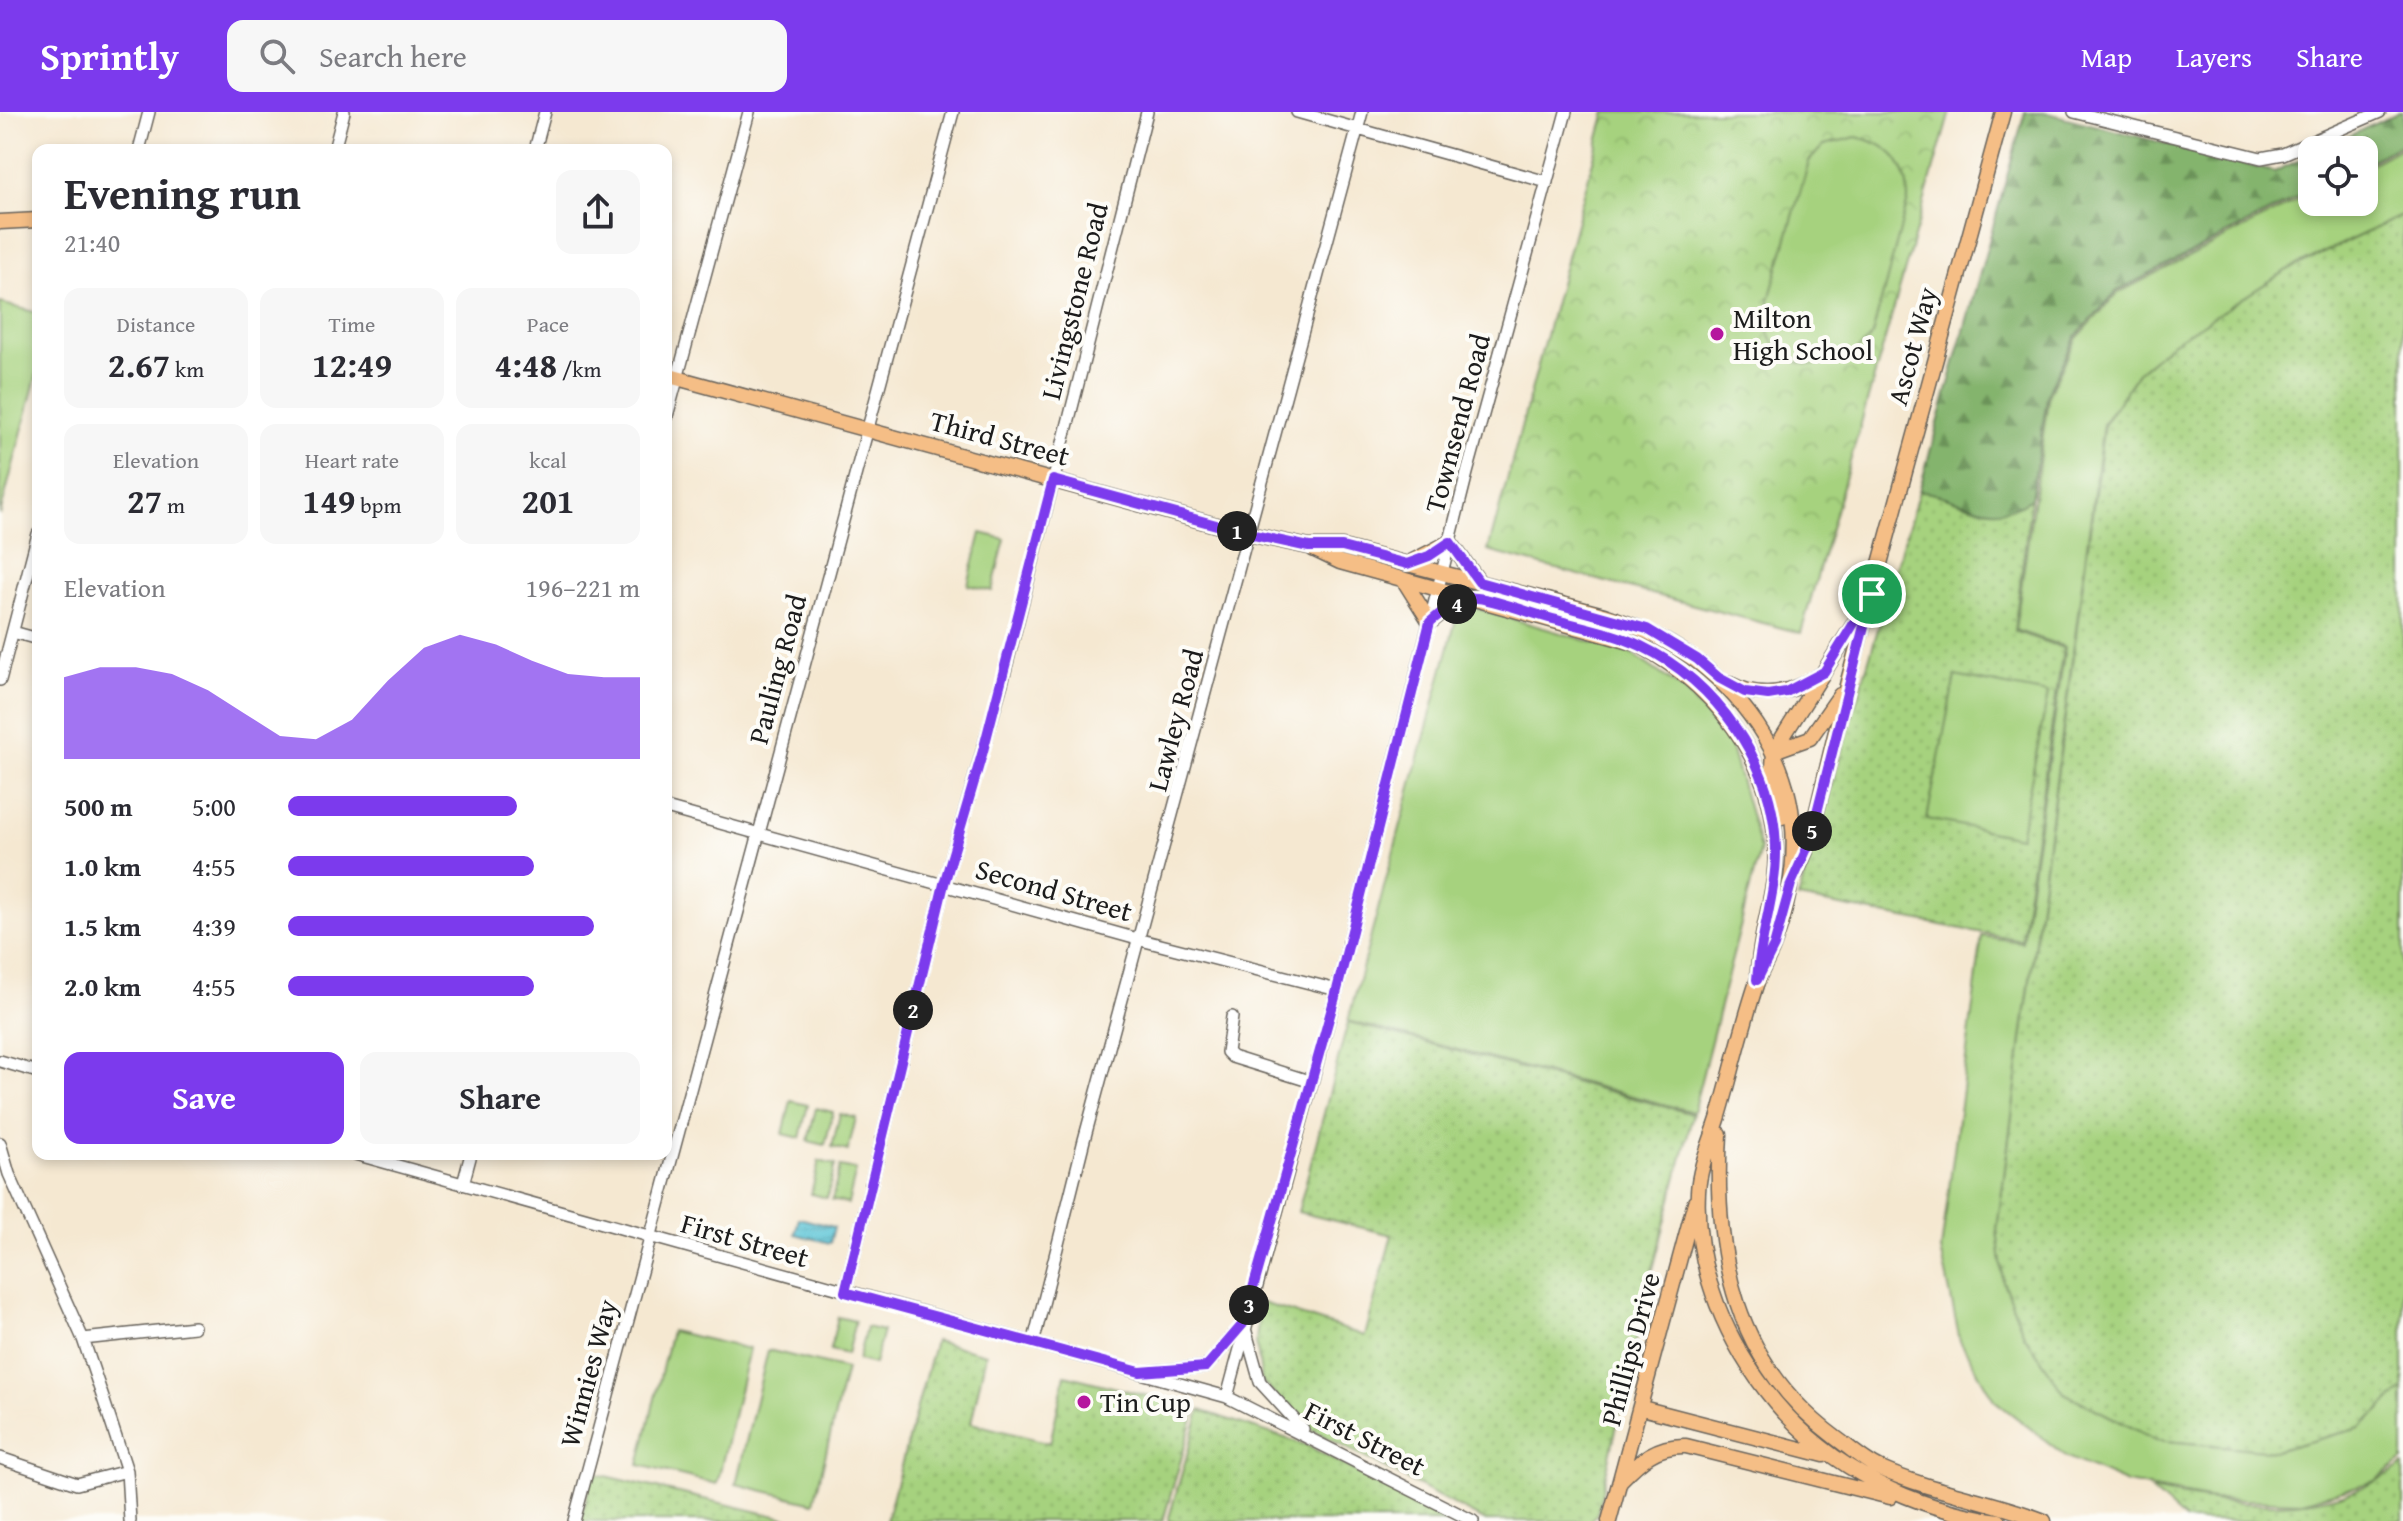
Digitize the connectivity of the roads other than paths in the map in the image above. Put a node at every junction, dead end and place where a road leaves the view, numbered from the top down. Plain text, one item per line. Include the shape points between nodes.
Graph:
1 (149, 112) edge
2 (344, 112) edge
3 (545, 112) edge
4 (749, 112) edge
5 (953, 112) edge
6 (1147, 112) edge
7 (1297, 112) edge
8 (1362, 112) edge
9 (1566, 112) edge
10 (2003, 112) edge
11 (2074, 112) edge
12 (2380, 112) edge
13 (1357, 130) junction
14 (141, 144) edge
15 (336, 144) edge
16 (537, 144) edge
17 (1547, 182) junction
18 (32, 220) edge
19 (0, 222) edge
20 (672, 376) edge
21 (866, 429) junction
22 (1053, 480) junction
23 (1249, 534) junction
24 (1450, 542) junction
25 (1309, 547) junction
26 (32, 558) edge
27 (1407, 564) junction
28 (1442, 573) junction
29 (1402, 579) junction
30 (1479, 582) junction
31 (1438, 589) junction
32 (1872, 594) junction
33 (1472, 598) junction
34 (1430, 622) junction
35 (13, 632) junction
36 (32, 637) edge
37 (1824, 672) junction
38 (1719, 678) junction
39 (0, 680) edge
40 (1848, 681) junction
41 (1702, 687) junction
42 (1774, 751) junction
43 (672, 810) edge
44 (758, 834) junction
45 (1776, 848) junction
46 (944, 884) junction
47 (1791, 884) junction
48 (1141, 940) junction
49 (1757, 980) junction
50 (1337, 990) junction
51 (1232, 1017) dead end
52 (0, 1061) edge
53 (32, 1070) edge
54 (1312, 1082) junction
55 (1721, 1109) junction
56 (0, 1143) edge
57 (672, 1153) edge
58 (377, 1160) edge
59 (469, 1160) edge
60 (670, 1160) edge
61 (463, 1184) junction
62 (1698, 1190) junction
63 (649, 1238) junction
64 (845, 1292) junction
65 (1243, 1324) junction
66 (194, 1327) dead end
67 (83, 1339) junction
68 (1034, 1340) junction
69 (1140, 1372) junction
70 (1227, 1397) junction
71 (1642, 1408) junction
72 (1310, 1436) junction
73 (1832, 1457) junction
74 (0, 1458) edge
75 (1877, 1467) junction
76 (127, 1471) junction
77 (1621, 1480) junction
78 (1972, 1517) junction
79 (1608, 1518) edge
80 (130, 1521) edge
81 (574, 1521) edge
82 (1473, 1521) edge
83 (1999, 1521) edge
84 (2044, 1521) edge

1 - 14 street
2 - 15 street
3 - 16 street
4 - 20 street
5 - 21 street, Pauling Road
6 - 22 street, Livingstone Road
7 - 13 street
8 - 13 street, Lawley Road
9 - 17 street, Townsend Road
10 - 32 main road, Ascot Way
11 - 12 street via 2261,158 2283,154
13 - 17 street
13 - 23 street, Lawley Road
17 - 24 street, Townsend Road
18 - 19 main road
20 - 21 main road, Third Street
21 - 22 main road, Third Street
21 - 44 street, Pauling Road
22 - 23 main road, Third Street
22 - 46 street, Livingstone Road
23 - 25 main road, Third Street
23 - 48 street, Lawley Road
24 - 27 main road
24 - 28 street, Townsend Road
24 - 30 main road
25 - 27 main road, Third Street via 1342,547
25 - 29 main road, Third Street via 1340,562
26 - 35 street
27 - 28 main road, Third Street
28 - 30 main road, Third Street
28 - 31 street, Townsend Road
29 - 31 main road, Third Street
29 - 34 main road
30 - 38 main road, Third Street via 1647,629
31 - 33 main road, Third Street
31 - 34 street, Townsend Road
32 - 37 main road
32 - 40 main road, Ascot Way
33 - 34 main road
33 - 41 main road, Third Street via 1638,644
34 - 50 street, Townsend Road
35 - 36 street
35 - 39 street
37 - 38 main road via 1806,684 1768,695 1745,692
37 - 42 main road
38 - 42 main road
40 - 42 main road via 1810,738
40 - 47 main road, Ascot Way via 1809,844
41 - 42 main road via 1722,697
41 - 45 main road via 1728,717 1757,766 1770,802
42 - 45 main road via 1782,818
42 - 47 main road via 1794,823
43 - 44 street, Second Street
44 - 46 street, Second Street
44 - 57 street, Pauling Road
45 - 49 main road
46 - 48 street, Second Street
46 - 64 street, Livingstone Road
47 - 49 main road via 1774,946
48 - 50 street, Second Street
48 - 68 street, Lawley Road
49 - 55 main road
50 - 54 street, Townsend Road
51 - 54 street via 1227,1052 1232,1057
52 - 53 street
54 - 65 street, Townsend Road
55 - 62 main road, Phillips Drive
55 - 75 main road via 1717,1183 1722,1250 1746,1329 1792,1397 1820,1426
56 - 67 street via 13,1184
58 - 61 street, First Street
59 - 61 street
60 - 63 street, Pauling Road
61 - 63 street, First Street
62 - 71 main road, Phillips Drive
62 - 73 main road via 1707,1274 1737,1348 1788,1418
63 - 64 street, First Street
63 - 81 street, Winnies Way
64 - 68 street, First Street
65 - 69 street via 1206,1367
65 - 70 street, Townsend Road
65 - 72 street via 1265,1391
66 - 67 street
67 - 76 street
68 - 69 street, First Street
69 - 70 street, First Street
70 - 72 street, First Street
71 - 73 main road
71 - 77 main road, Phillips Drive
72 - 82 street, First Street
73 - 75 main road
73 - 78 main road via 1865,1478
74 - 76 street via 77,1484
75 - 84 main road
76 - 80 street
77 - 78 main road via 1649,1455 1686,1446
77 - 79 main road, Phillips Drive
78 - 83 main road

